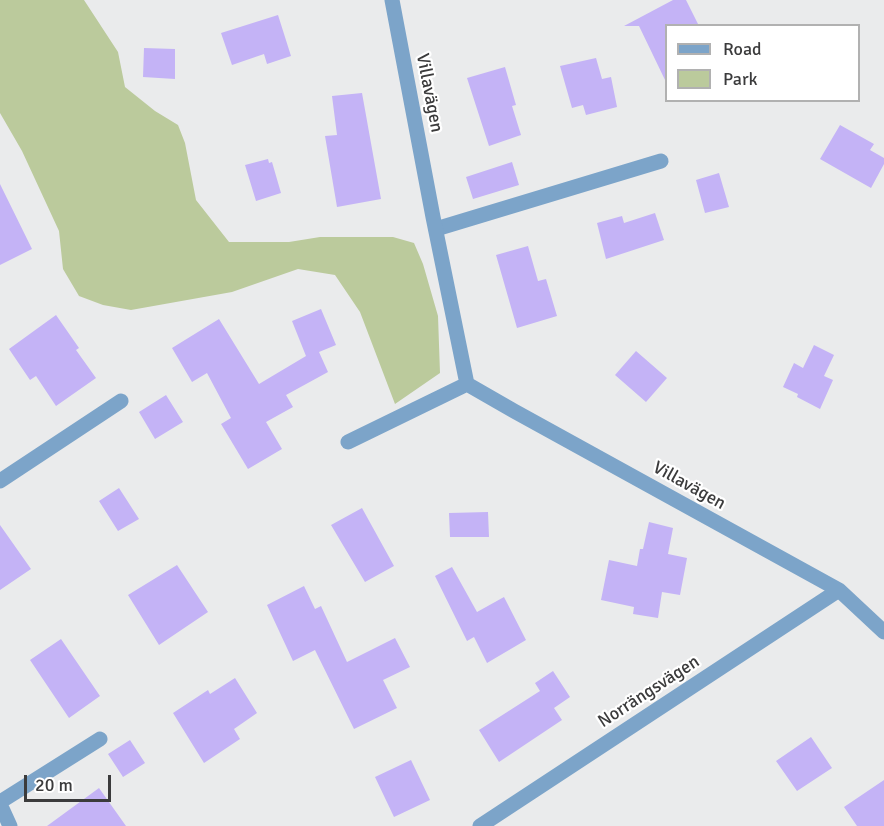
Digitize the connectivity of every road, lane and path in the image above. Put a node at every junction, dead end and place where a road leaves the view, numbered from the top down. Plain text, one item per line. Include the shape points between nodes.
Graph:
1 (392, 0) edge
2 (661, 161) dead end
3 (436, 229) junction
4 (467, 384) junction
5 (121, 401) dead end
6 (348, 442) dead end
7 (0, 481) edge
8 (839, 590) junction
9 (884, 632) edge
10 (100, 739) dead end
11 (0, 803) edge
12 (10, 826) edge
13 (480, 826) edge

1 - 3 street, Villavägen
2 - 3 street
3 - 4 street, Villavägen
4 - 6 street
4 - 8 street, Villavägen
5 - 7 street
8 - 9 street, Villavägen
8 - 13 street, Norrängsvägen
10 - 11 street
11 - 12 street

